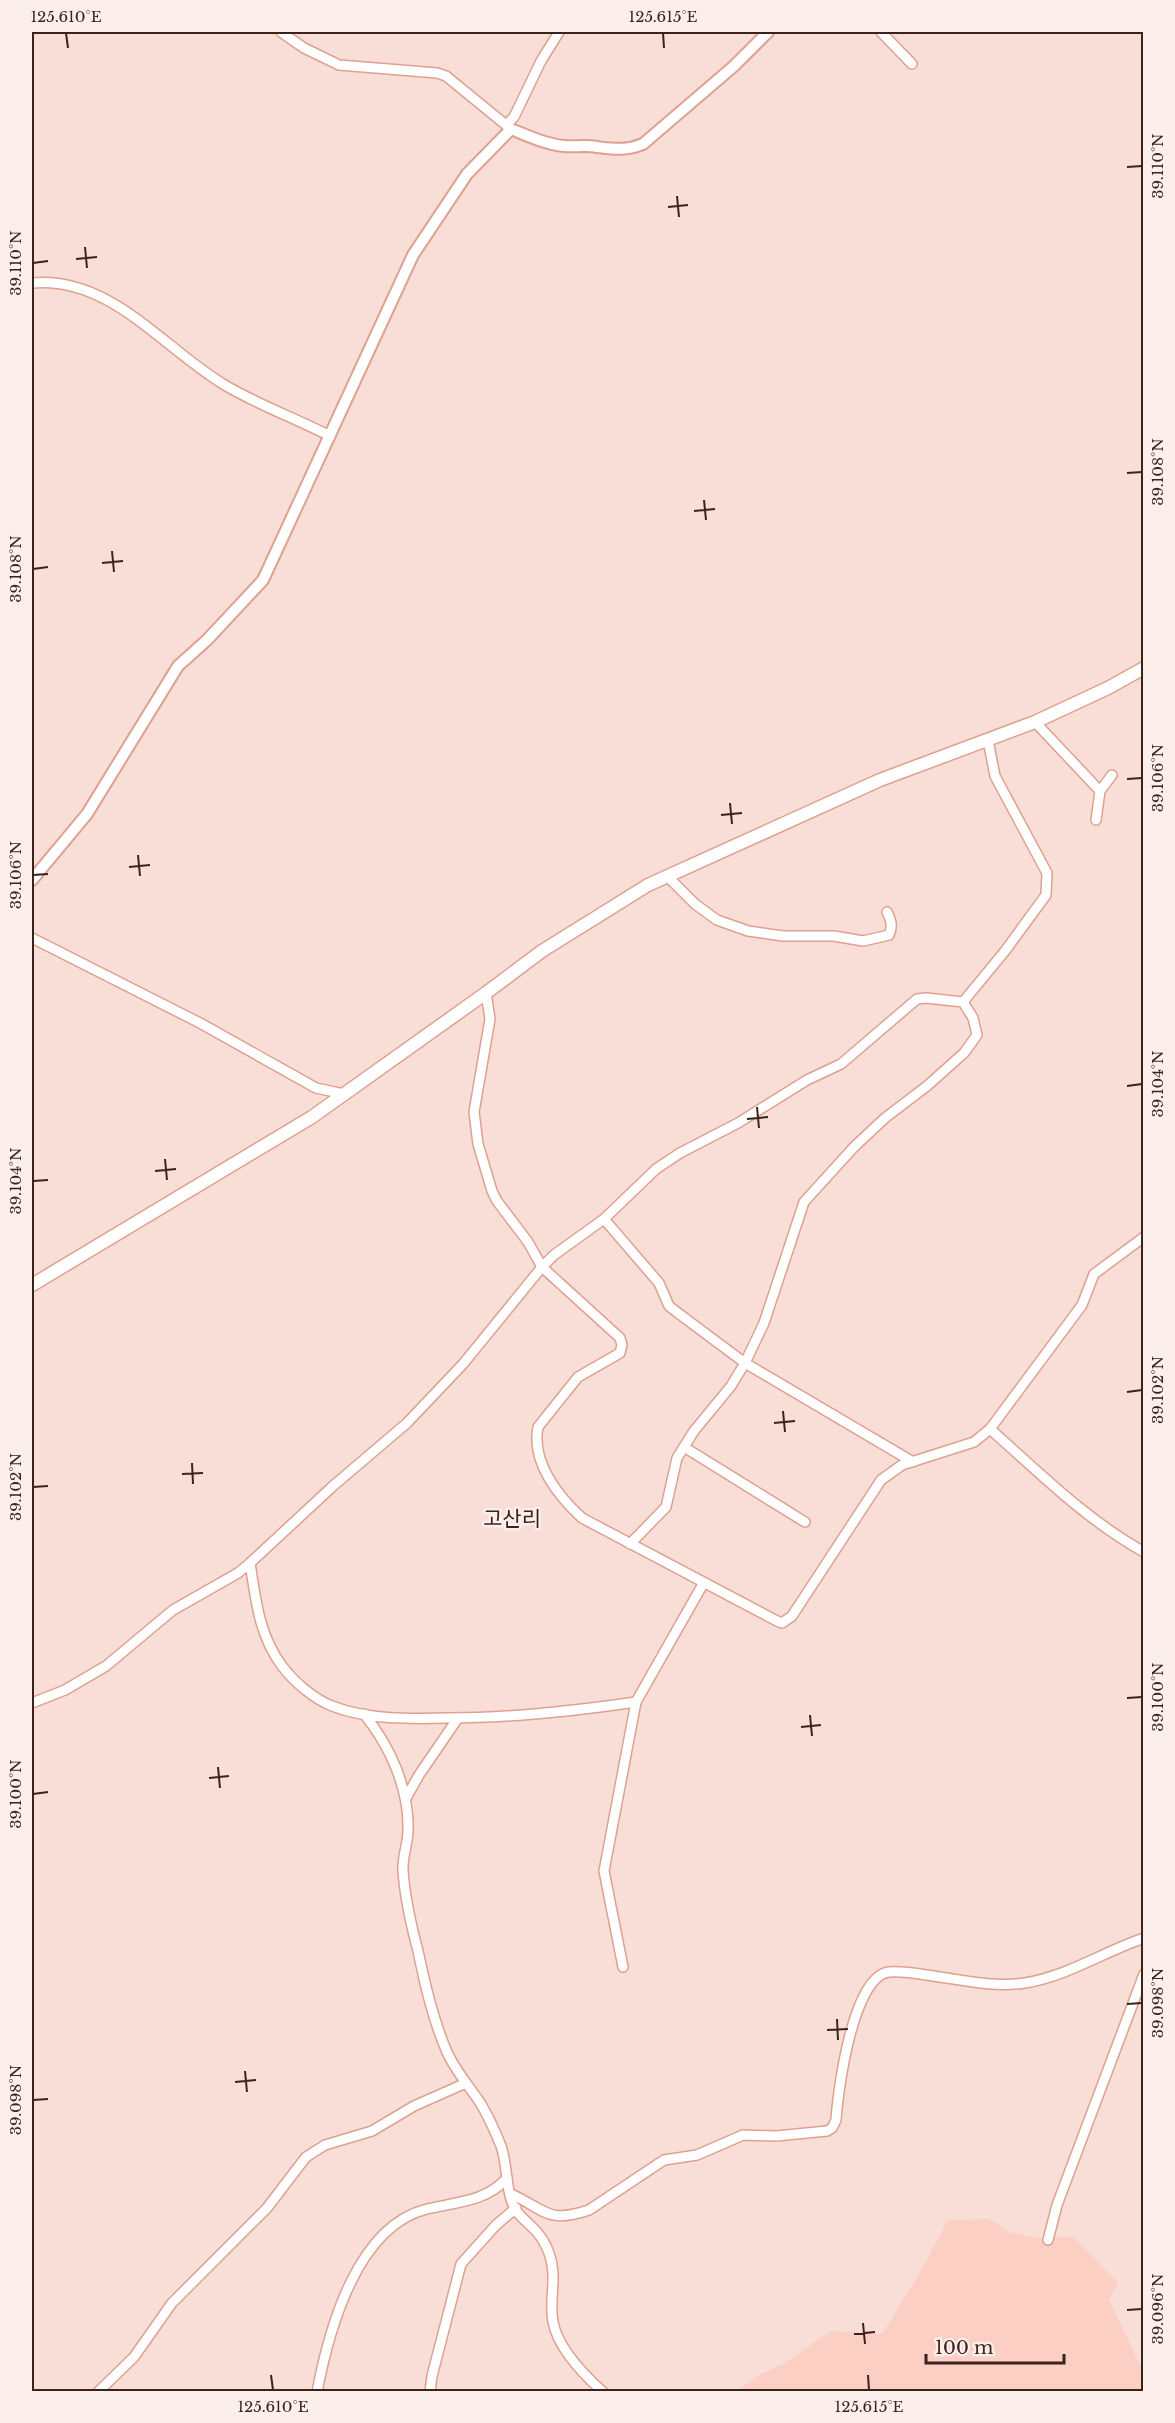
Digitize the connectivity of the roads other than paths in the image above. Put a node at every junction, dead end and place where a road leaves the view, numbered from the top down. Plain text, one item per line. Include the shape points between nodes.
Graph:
1 (281, 32) edge
2 (560, 32) edge
3 (768, 32) edge
4 (881, 32) edge
5 (912, 64) dead end
6 (508, 127) junction
7 (32, 283) edge
8 (330, 436) junction
9 (1143, 668) edge
10 (1035, 722) junction
11 (988, 740) junction
12 (1112, 775) dead end
13 (1101, 791) junction
14 (1096, 820) dead end
15 (667, 876) junction
16 (32, 880) edge
17 (887, 912) dead end
18 (32, 938) edge
19 (486, 993) junction
20 (963, 1002) junction
21 (344, 1094) junction
22 (604, 1219) junction
23 (1143, 1238) edge
24 (542, 1267) junction
25 (32, 1285) edge
26 (745, 1363) junction
27 (990, 1429) junction
28 (684, 1447) junction
29 (913, 1462) junction
30 (805, 1522) dead end
31 (630, 1544) junction
32 (1143, 1552) edge
33 (250, 1563) junction
34 (703, 1584) junction
35 (636, 1702) junction
36 (32, 1703) edge
37 (364, 1714) junction
38 (458, 1718) junction
39 (406, 1798) junction
40 (1143, 1938) edge
41 (623, 1967) dead end
42 (1143, 1974) edge
43 (466, 2083) junction
44 (507, 2178) junction
45 (511, 2194) junction
46 (516, 2208) junction
47 (1048, 2240) dead end
48 (98, 2391) edge
49 (317, 2391) edge
50 (430, 2391) edge
51 (603, 2391) edge

1 - 6 street via 339,65 446,76
2 - 6 street
3 - 6 street via 643,144 622,150 565,146 539,141
4 - 5 street
6 - 8 street via 467,174 413,255
7 - 8 street via 73,287 115,305 224,384
8 - 16 street via 263,580 178,666 87,814
9 - 10 main road
10 - 11 main road
10 - 13 street
11 - 15 main road via 880,780
11 - 20 street via 995,776 1047,873 1048,883 1046,895
12 - 13 street
13 - 14 street
15 - 17 street via 717,920 748,931 863,941 889,935 892,929
15 - 19 main road via 542,951
18 - 21 street via 200,1023 316,1088
19 - 21 main road
19 - 24 street via 490,1019 474,1112 478,1144 497,1201
20 - 22 street via 917,999 841,1064 656,1169
20 - 26 street via 973,1018 976,1035 964,1053 885,1118 804,1202 764,1323
21 - 25 main road
22 - 24 street
22 - 26 street via 659,1283 669,1306
23 - 27 street via 1094,1274 1082,1305
24 - 31 street via 620,1338 622,1346 620,1353 578,1377 538,1427 543,1468 566,1503 582,1518
24 - 33 street via 463,1364 407,1423
26 - 28 street
26 - 29 street
27 - 29 street via 974,1443
27 - 32 street via 1087,1515
28 - 30 street
28 - 31 street via 677,1458 666,1507
29 - 34 street via 881,1480 788,1620 777,1621
31 - 34 street
33 - 36 street via 173,1610 106,1666 65,1690
33 - 37 street via 257,1614 282,1666 329,1705
34 - 35 street
35 - 38 street via 541,1714
35 - 41 street via 604,1871
37 - 38 street
37 - 39 street via 385,1746
38 - 39 street
39 - 43 street via 408,1831 403,1870 412,1925 441,2035
40 - 45 street via 1066,1973 1023,1983 978,1983 904,1972 885,1973 870,1984 863,1998 844,2061 836,2120 827,2132 743,2135 697,2155 664,2160 590,2210 576,2215 553,2216
42 - 47 street via 1060,2195
43 - 44 street via 494,2128
43 - 48 street via 414,2106 372,2132 325,2145 306,2157 251,2226 172,2302 134,2357
44 - 45 street
44 - 49 street via 478,2198 407,2216 369,2249 329,2338
45 - 46 street
46 - 50 street via 460,2264
46 - 51 street via 534,2227 551,2260 555,2330 576,2363

